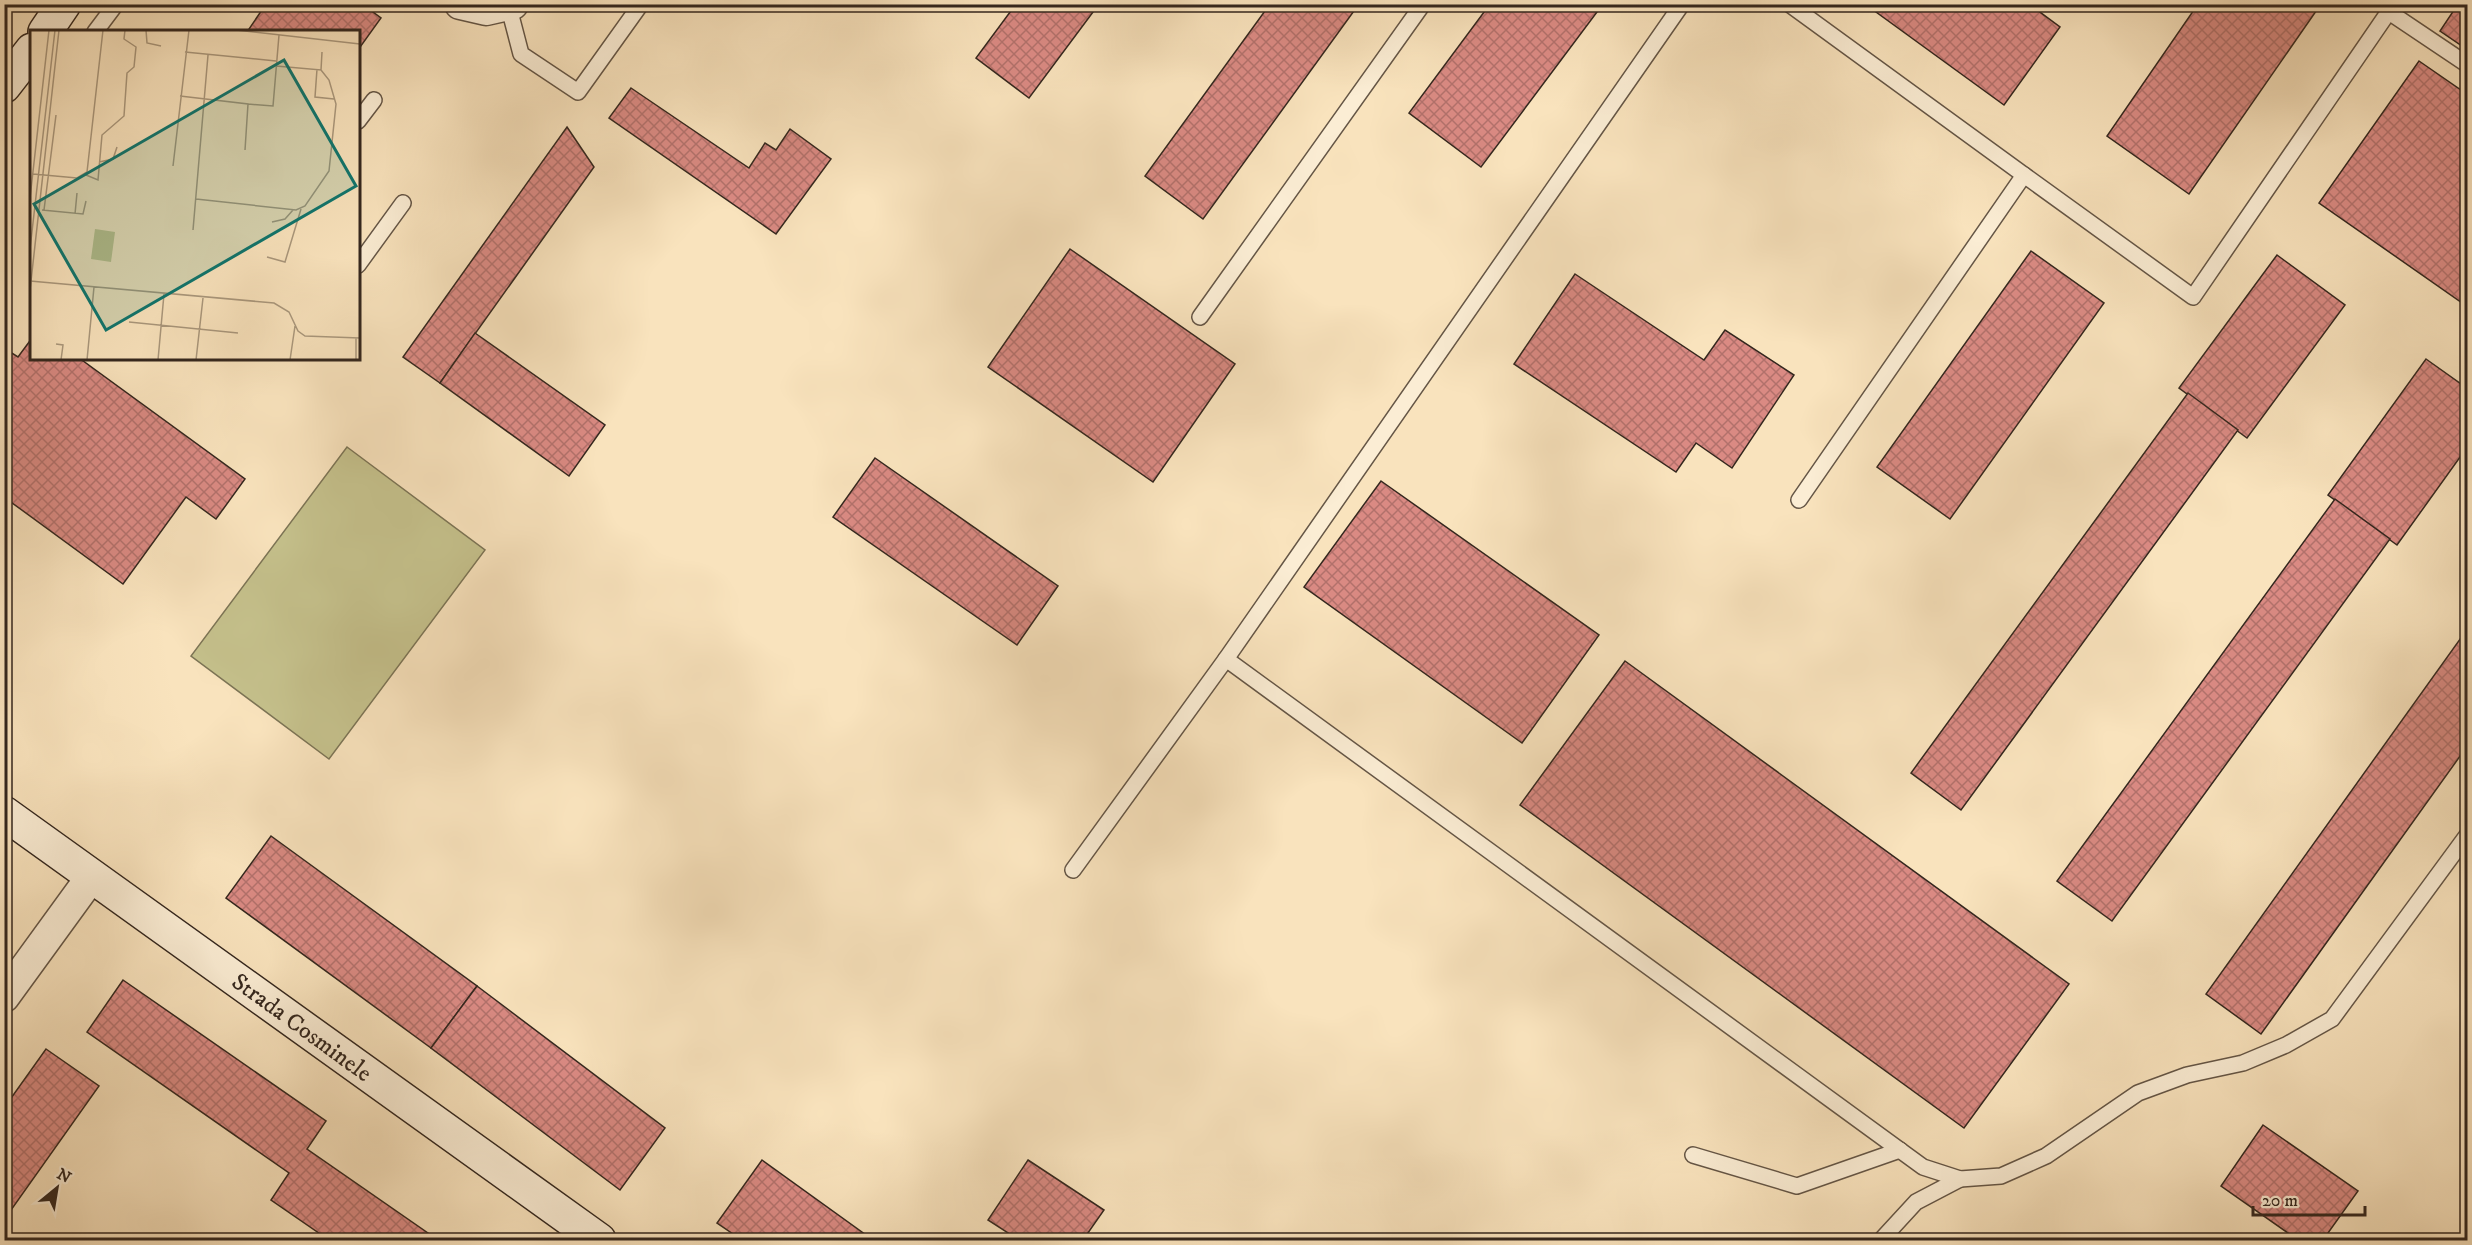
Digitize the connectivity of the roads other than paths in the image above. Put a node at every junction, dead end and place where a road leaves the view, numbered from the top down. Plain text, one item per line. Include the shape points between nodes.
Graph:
1 (64, 4) edge
2 (116, 4) edge
3 (641, 4) edge
4 (1423, 4) edge
5 (1682, 4) edge
6 (1789, 4) edge
7 (463, 6) edge
8 (511, 6) edge
9 (2392, 8) edge
10 (46, 30) edge
11 (96, 30) edge
12 (2468, 65) edge
13 (374, 100) dead end
14 (360, 118) edge
15 (2024, 175) junction
16 (403, 203) dead end
17 (360, 262) edge
18 (1200, 317) dead end
19 (1799, 500) dead end
20 (1226, 659) junction
21 (4, 813) edge
22 (2468, 834) edge
23 (1073, 870) dead end
24 (92, 876) junction
25 (4, 997) edge
26 (1900, 1150) junction
27 (1693, 1155) dead end
28 (1960, 1179) junction
29 (582, 1236) edge
30 (1881, 1240) edge

1 - 10 street
2 - 11 lane
3 - 8 lane via 578,92 521,54
4 - 18 lane
5 - 20 lane
6 - 15 lane
7 - 8 street
9 - 12 lane
9 - 15 lane via 2193,297
13 - 14 lane
15 - 19 lane
16 - 17 lane
20 - 23 lane
20 - 26 lane
21 - 24 street, Strada Cosminele
22 - 28 lane via 2332,1019 2286,1046 2243,1063 2187,1075 2138,1093 2046,1156 2001,1176
24 - 25 street
24 - 29 street, Strada Cosminele
26 - 27 lane via 1797,1186
26 - 28 lane via 1923,1167
28 - 30 lane via 1916,1202

